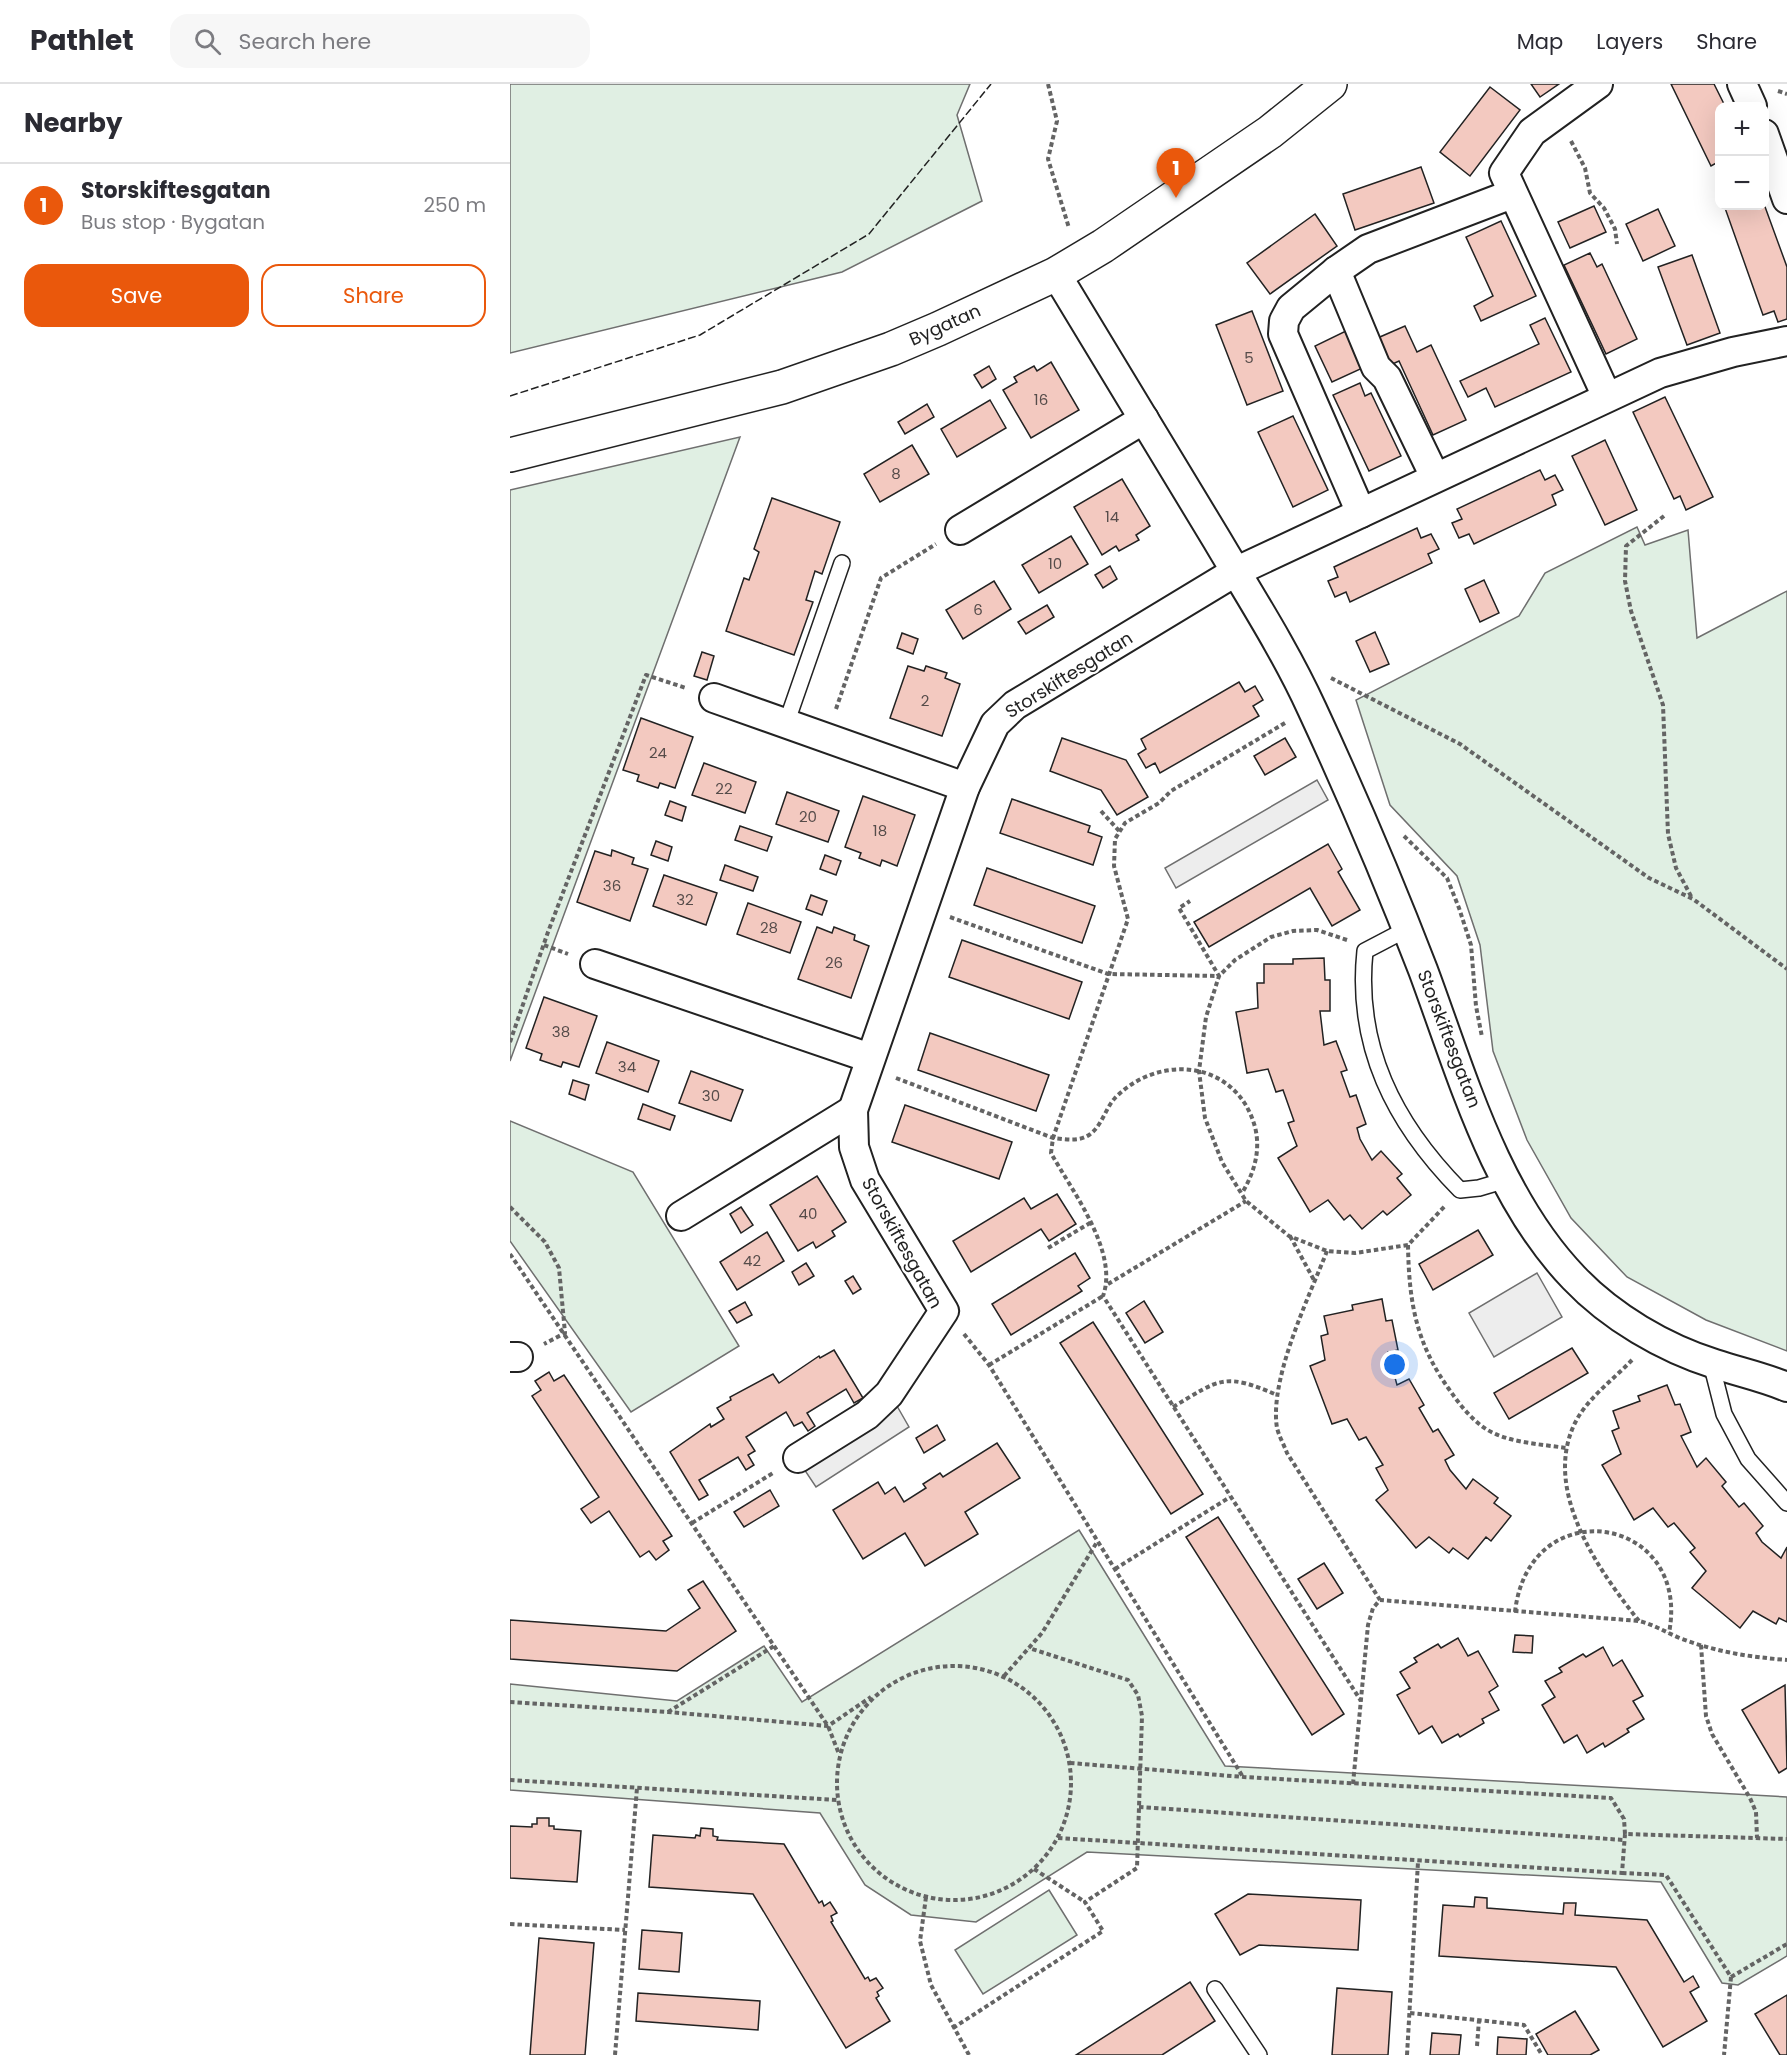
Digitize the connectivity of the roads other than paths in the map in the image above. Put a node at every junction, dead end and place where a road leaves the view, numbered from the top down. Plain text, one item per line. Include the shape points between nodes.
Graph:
1 (1330, 84) edge
2 (1598, 84) edge
3 (1742, 84) edge
4 (1750, 102) edge
5 (1769, 148) edge
6 (1512, 194) junction
7 (1787, 199) edge
8 (1336, 271) junction
9 (1056, 274) junction
10 (1787, 341) edge
11 (1607, 397) junction
12 (1144, 419) junction
13 (510, 455) edge
14 (1435, 477) junction
15 (1361, 513) junction
16 (960, 530) road end
17 (842, 563) dead end
18 (1236, 572) junction
19 (714, 698) road end
20 (786, 724) junction
21 (965, 787) junction
22 (1407, 929) junction
23 (595, 964) dead end
24 (869, 1063) junction
25 (853, 1110) junction
26 (1506, 1180) junction
27 (681, 1216) dead end
28 (1711, 1363) junction
29 (1787, 1387) edge
30 (798, 1458) road end
31 (1787, 1503) edge
32 (1215, 1989) dead end
33 (1259, 2055) edge

1 - 9 street, Bygatan via 1176,198
2 - 6 street via 1532,132 1504,173
3 - 4 street
5 - 7 street
6 - 8 street via 1368,249
6 - 11 street
8 - 14 street via 1376,367 1387,378
8 - 15 street via 1291,308 1283,334
9 - 12 street, Storskiftesgatan
9 - 13 street, Bygatan via 891,349 782,387
10 - 11 street, Storskiftesgatan via 1660,373
11 - 14 street, Storskiftesgatan
12 - 16 street
12 - 18 street, Storskiftesgatan
14 - 15 street, Storskiftesgatan
15 - 18 street, Storskiftesgatan
17 - 20 lane
18 - 21 street, Storskiftesgatan via 1004,714 986,740
18 - 22 street, Storskiftesgatan via 1312,707
19 - 20 street
20 - 21 street
21 - 24 street, Storskiftesgatan
22 - 26 street, Storskiftesgatan
22 - 26 lane via 1365,951 1362,985 1366,1020 1388,1088 1415,1139 1460,1190
23 - 24 street
24 - 25 street, Storskiftesgatan
25 - 27 street
25 - 30 street, Storskiftesgatan via 854,1147 866,1180 944,1311 889,1394 867,1415
26 - 28 street, Storskiftesgatan via 1548,1247 1596,1300 1655,1338
28 - 29 street, Storskiftesgatan
28 - 31 lane via 1724,1414 1748,1459
32 - 33 lane

